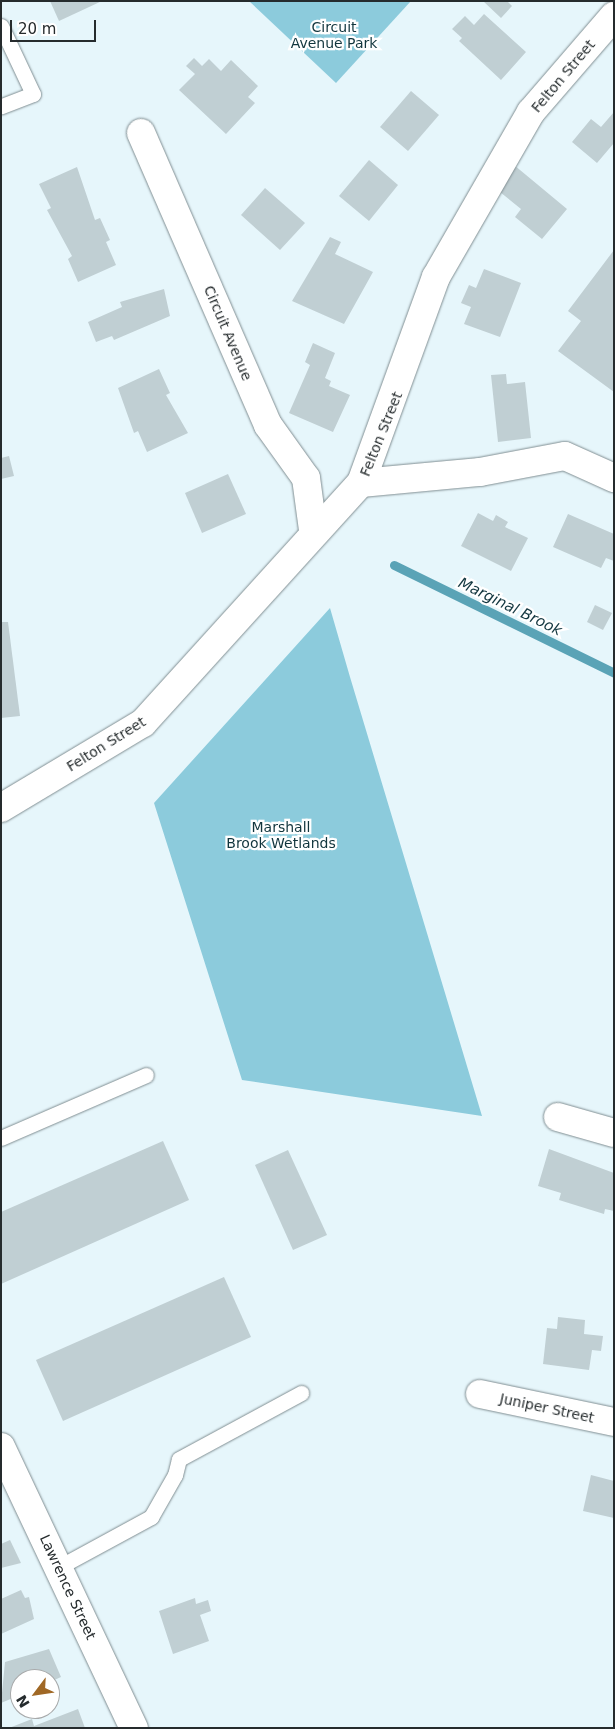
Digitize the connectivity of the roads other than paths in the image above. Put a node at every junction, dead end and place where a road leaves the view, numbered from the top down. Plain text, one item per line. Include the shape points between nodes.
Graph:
1 (614, 16) edge
2 (1, 26) edge
3 (1, 106) edge
4 (141, 133) dead end
5 (614, 478) edge
6 (361, 482) junction
7 (314, 530) junction
8 (1, 808) edge
9 (146, 1075) dead end
10 (558, 1117) dead end
11 (614, 1133) edge
12 (1, 1138) edge
13 (300, 1393) dead end
14 (480, 1394) dead end
15 (614, 1422) edge
16 (1, 1447) edge
17 (59, 1567) junction
18 (134, 1728) edge

1 - 6 street, Felton Street via 531,112 436,277
2 - 3 lane via 33,94
4 - 7 street, Circuit Avenue via 268,425 306,478
5 - 6 street via 565,456 480,472
6 - 7 street, Felton Street
7 - 8 street, Felton Street via 144,723
9 - 12 lane
10 - 11 street
13 - 17 lane via 179,1459 175,1475 151,1517
14 - 15 street, Juniper Street
16 - 17 street, Lawrence Street
17 - 18 street, Lawrence Street

